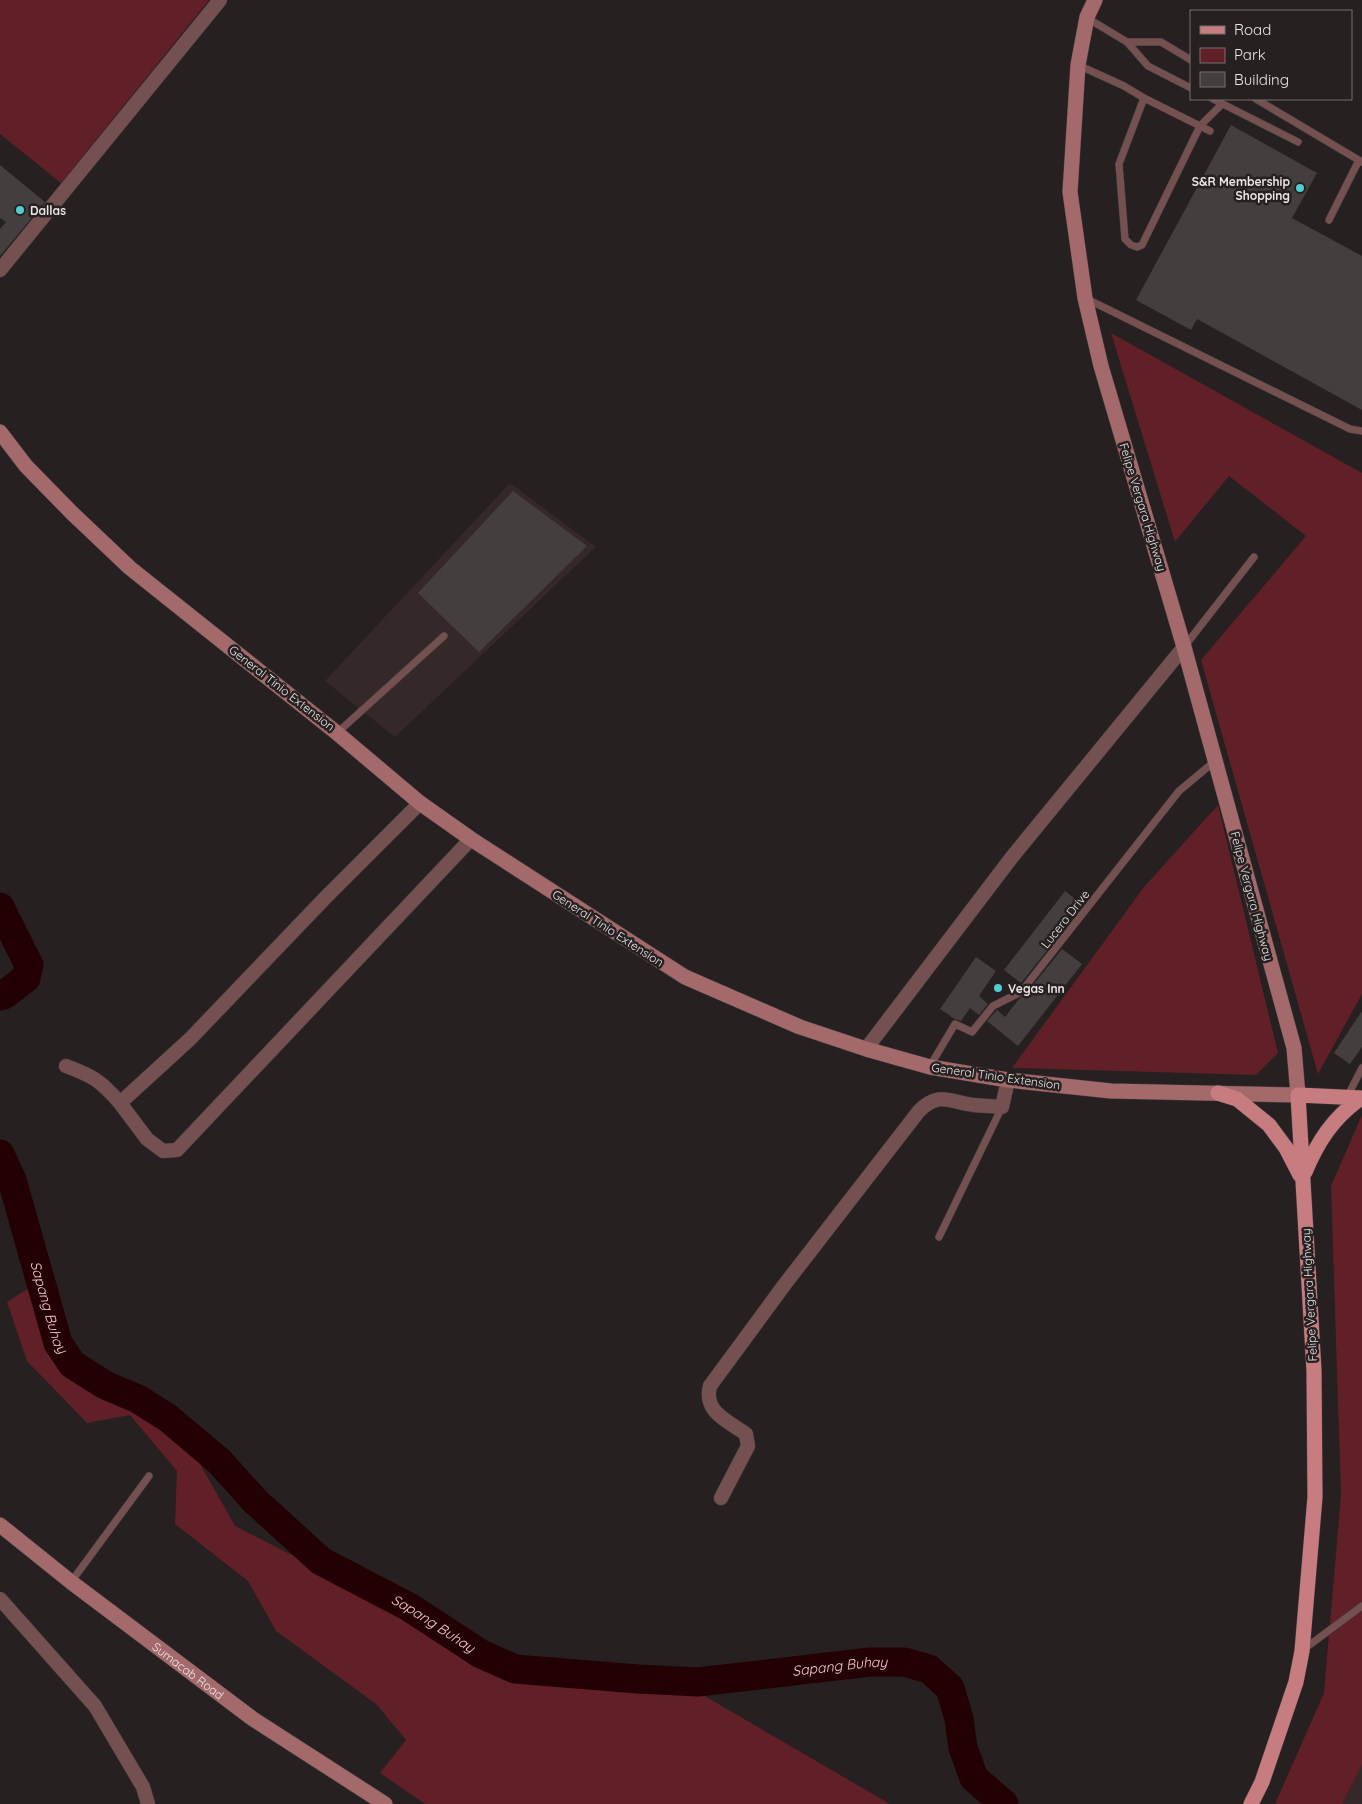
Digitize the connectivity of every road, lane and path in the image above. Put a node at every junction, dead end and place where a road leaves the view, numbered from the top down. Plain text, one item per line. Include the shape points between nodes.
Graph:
1 (220, 0) edge
2 (1095, 0) edge
3 (1087, 18) junction
4 (1126, 42) junction
5 (1190, 59) edge
6 (1078, 65) junction
7 (1190, 87) edge
8 (1144, 98) junction
9 (1215, 100) edge
10 (1258, 100) edge
11 (1222, 104) junction
12 (1200, 126) junction
13 (1210, 131) dead end
14 (1298, 142) dead end
15 (1360, 161) edge
16 (1329, 220) dead end
17 (0, 270) edge
18 (1085, 298) junction
19 (1362, 430) edge
20 (0, 432) edge
21 (1254, 557) dead end
22 (444, 636) dead end
23 (1184, 647) junction
24 (337, 733) junction
25 (1215, 761) junction
26 (420, 803) junction
27 (471, 839) junction
28 (866, 1049) junction
29 (66, 1066) dead end
30 (930, 1067) junction
31 (1362, 1068) edge
32 (1008, 1080) junction
33 (1218, 1093) junction
34 (1298, 1095) junction
35 (1357, 1098) edge
36 (120, 1103) junction
37 (1002, 1106) junction
38 (1302, 1178) junction
39 (940, 1237) dead end
40 (150, 1476) dead end
41 (721, 1498) dead end
42 (0, 1525) edge
43 (71, 1582) junction
44 (0, 1599) edge
45 (1362, 1606) edge
46 (1302, 1651) junction
47 (148, 1804) edge
48 (385, 1804) edge
49 (1251, 1804) edge

1 - 17 street
2 - 3 street, Felipe Vergara Highway
3 - 4 lane
3 - 6 street, Felipe Vergara Highway
4 - 5 lane via 1161,42
4 - 7 lane via 1148,66
6 - 8 lane
6 - 18 street, Felipe Vergara Highway via 1070,192
8 - 12 lane
8 - 12 lane via 1119,164 1125,239 1131,246 1142,244
9 - 11 lane
10 - 15 lane
11 - 12 lane
11 - 14 lane
12 - 13 lane
15 - 16 lane
18 - 19 lane via 1350,430
18 - 23 street, Felipe Vergara Highway via 1101,366
20 - 24 street, General Tinio Extension via 26,466 130,568
21 - 23 lane
22 - 24 lane
23 - 25 street, Felipe Vergara Highway
23 - 28 street via 1012,857
24 - 26 street, General Tinio Extension
25 - 30 lane, Lucero Drive via 1179,791 1022,992 993,1006 972,1032 955,1024
25 - 34 street, Felipe Vergara Highway via 1294,1048
26 - 27 street, General Tinio Extension
26 - 36 street via 190,1039
27 - 28 street, General Tinio Extension via 685,977 800,1027
27 - 36 street via 177,1150 163,1151 148,1139
28 - 30 street, General Tinio Extension
29 - 36 street via 92,1076
30 - 32 street, General Tinio Extension
31 - 35 lane
32 - 33 street, General Tinio Extension via 1111,1091
32 - 37 street
33 - 34 street, General Tinio Extension
33 - 38 main road via 1237,1099 1269,1125
34 - 35 main road, General Tinio Extension
34 - 38 main road, Felipe Vergara Highway
35 - 38 main road via 1329,1127
37 - 39 lane
37 - 41 street via 974,1105 942,1098 928,1102 785,1284 710,1386 709,1404 714,1411 746,1434 748,1439 748,1446
38 - 46 main road, Felipe Vergara Highway via 1314,1370 1315,1497
40 - 43 lane
42 - 43 street, Sumacab Road
43 - 48 street, Sumacab Road via 253,1719
44 - 47 street via 95,1706 143,1787
45 - 46 lane
46 - 49 main road, Felipe Vergara Highway via 1296,1682 1262,1782

